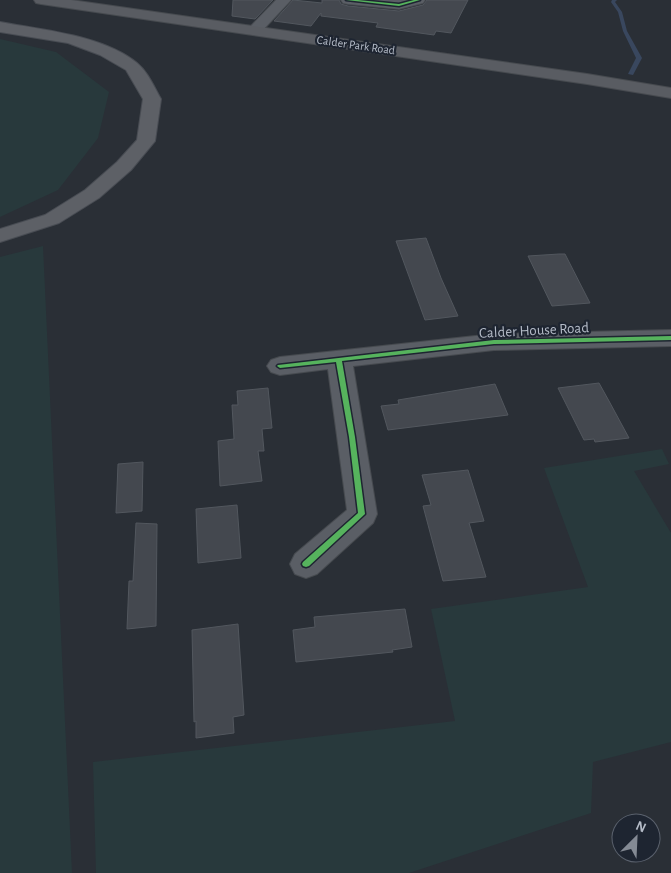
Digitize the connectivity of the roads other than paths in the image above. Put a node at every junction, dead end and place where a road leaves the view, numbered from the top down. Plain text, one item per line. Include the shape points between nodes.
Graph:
1 (41, 0) edge
2 (284, 0) edge
3 (348, 0) edge
4 (418, 0) edge
5 (0, 27) edge
6 (255, 30) junction
7 (671, 93) edge
8 (0, 236) edge
9 (671, 338) edge
10 (339, 360) junction
11 (280, 366) dead end
12 (306, 564) dead end

1 - 6 main road, Calder Park Road
2 - 6 street
3 - 4 street via 400,4
5 - 8 main road via 71,40 106,52 132,67 152,99 146,141 124,166 92,194 52,220
6 - 7 main road, Calder Park Road
9 - 10 street, Calder House Road via 494,342
10 - 11 street, Calder House Road
10 - 12 street via 362,514

